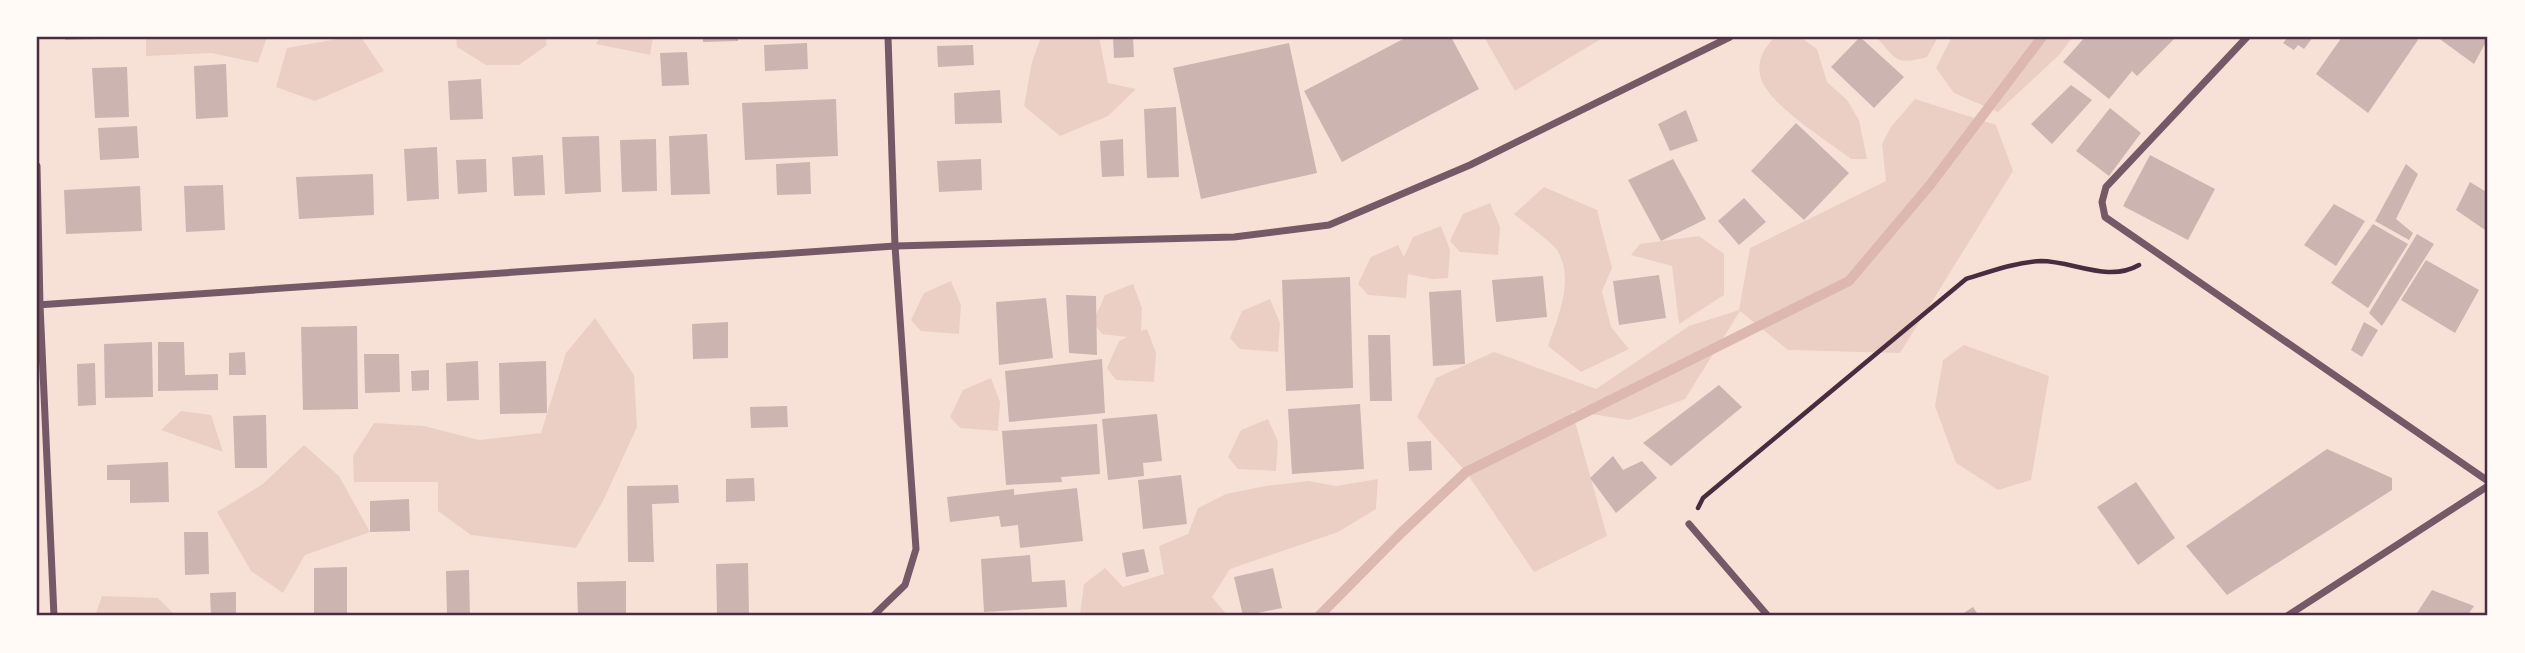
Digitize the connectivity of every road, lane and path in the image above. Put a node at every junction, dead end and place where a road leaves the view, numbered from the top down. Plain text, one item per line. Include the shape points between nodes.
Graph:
1 (888, 37) edge
2 (1730, 37) edge
3 (2247, 37) edge
4 (37, 166) edge
5 (895, 246) junction
6 (2158, 253) junction
7 (38, 305) edge
8 (2488, 481) edge
9 (2488, 486) edge
10 (1689, 524) joint
11 (54, 616) edge
12 (873, 616) edge
13 (1768, 616) edge
14 (2287, 616) edge

1 - 5 street
2 - 5 street via 1470,165 1329,225 1234,237
3 - 6 street via 2106,187 2105,217
4 - 7 street
5 - 7 street
5 - 12 street via 916,549 905,585
6 - 8 street
6 - 10 path via 2117,272 2041,261 1966,279 1703,498
7 - 11 street
9 - 14 street
10 - 13 street

